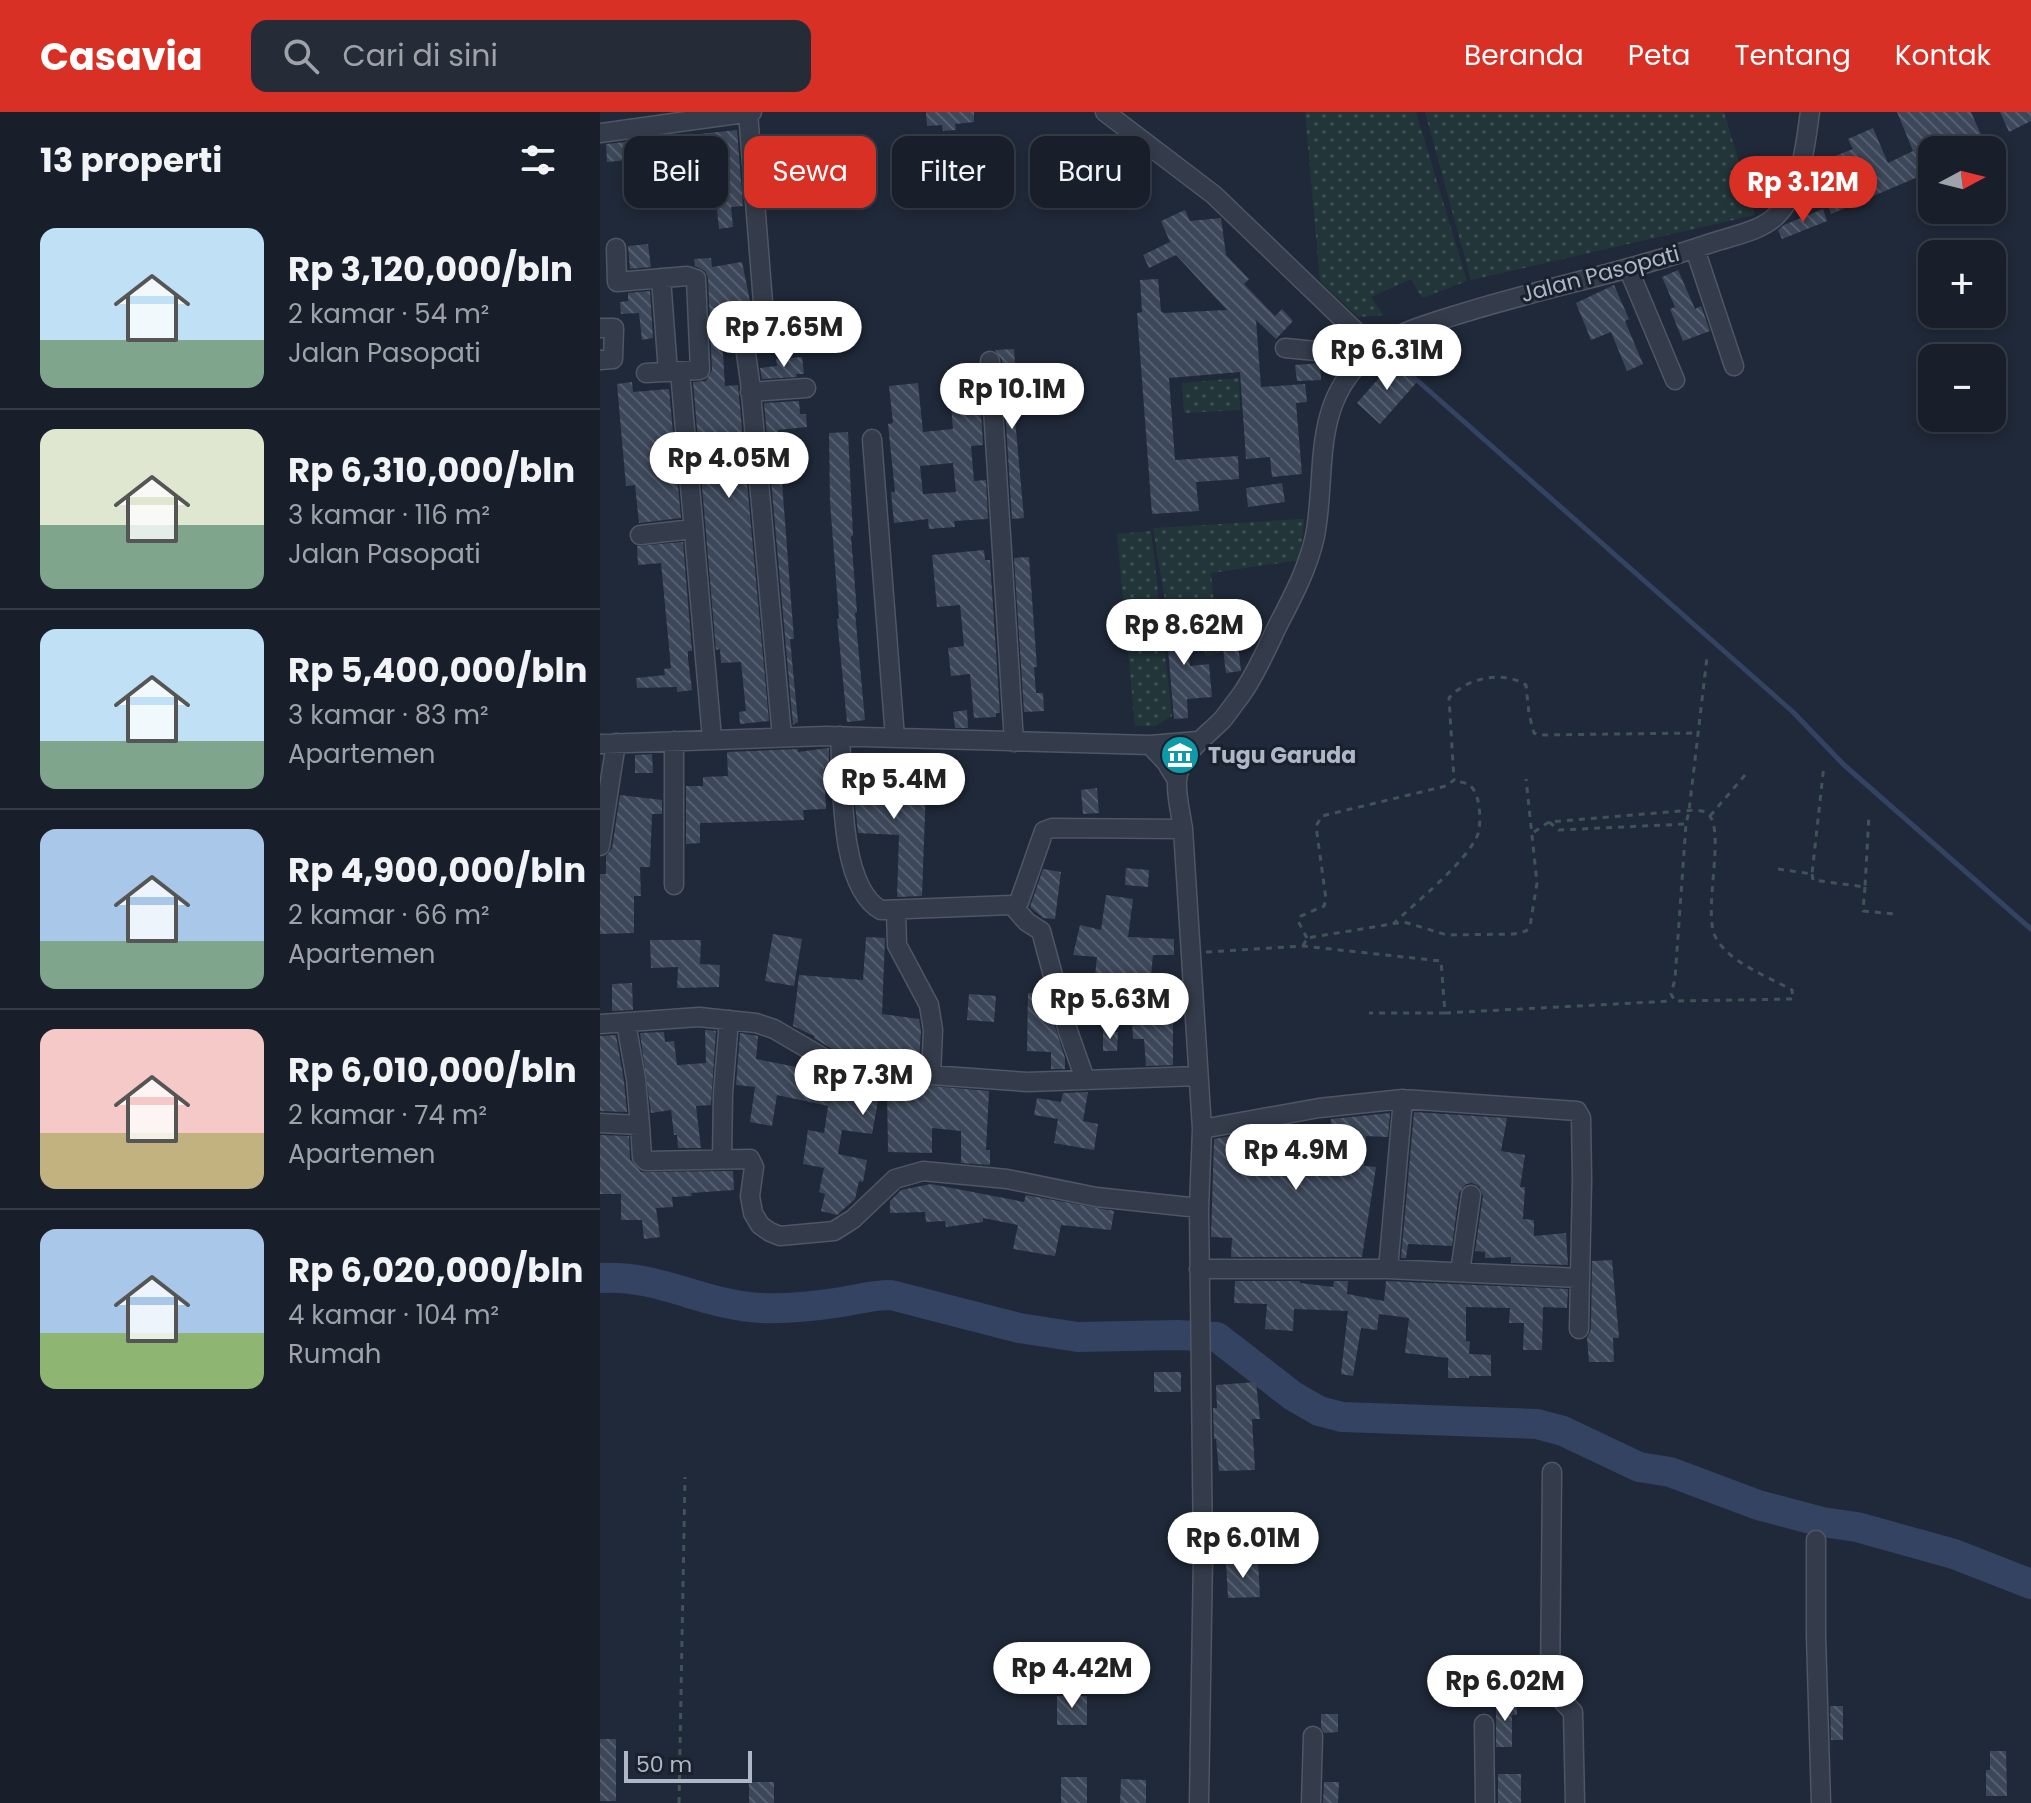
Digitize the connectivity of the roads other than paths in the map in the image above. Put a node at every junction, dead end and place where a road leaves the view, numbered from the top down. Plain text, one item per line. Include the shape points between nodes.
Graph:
1 (750, 112) edge
2 (1105, 112) edge
3 (1810, 112) edge
4 (717, 115) edge
5 (600, 133) edge
6 (616, 248) dead end
7 (1695, 249) junction
8 (1628, 268) junction
9 (661, 278) junction
10 (600, 328) edge
11 (1285, 348) dead end
12 (1375, 350) junction
13 (600, 360) edge
14 (990, 361) dead end
15 (1734, 366) dead end
16 (674, 372) junction
17 (646, 373) dead end
18 (1349, 374) junction
19 (1675, 380) dead end
20 (806, 388) dead end
21 (750, 392) junction
22 (872, 439) dead end
23 (693, 529) junction
24 (640, 535) dead end
25 (840, 736) junction
26 (782, 737) junction
27 (712, 738) junction
28 (895, 738) junction
29 (674, 741) junction
30 (1198, 741) junction
31 (1014, 742) junction
32 (608, 743) edge
33 (1150, 745) junction
34 (1177, 780) junction
35 (1183, 829) junction
36 (600, 846) edge
37 (674, 885) dead end
38 (1012, 905) junction
39 (896, 910) junction
40 (729, 1020) junction
41 (626, 1023) junction
42 (600, 1024) edge
43 (931, 1075) junction
44 (1198, 1076) junction
45 (1085, 1079) junction
46 (1403, 1099) junction
47 (600, 1123) edge
48 (640, 1125) junction
49 (1202, 1129) junction
50 (722, 1159) junction
51 (1471, 1195) dead end
52 (1199, 1208) junction
53 (1199, 1269) junction
54 (1388, 1269) junction
55 (1460, 1272) junction
56 (1580, 1278) junction
57 (1579, 1329) dead end
58 (1552, 1472) dead end
59 (1816, 1540) dead end
60 (1484, 1724) dead end
61 (1313, 1736) dead end
62 (1199, 1803) edge
63 (1311, 1803) edge
64 (1485, 1803) edge
65 (1575, 1803) edge
66 (1821, 1803) edge

1 - 4 street
1 - 21 street via 764,315 742,325
2 - 12 street via 1214,195
3 - 7 street, Jalan Pasopati via 1801,165 1785,206 1762,226
4 - 5 street
6 - 9 street via 617,282
7 - 8 street, Jalan Pasopati
7 - 15 street
8 - 12 street, Jalan Pasopati via 1448,318 1394,337
8 - 19 street
9 - 16 street
9 - 16 street via 696,279 701,368
10 - 13 street via 614,326 615,355
11 - 18 street via 1327,352
12 - 18 street, Jalan Pasopati
14 - 31 street
16 - 17 street
16 - 23 street
18 - 30 street, Jalan Pasopati via 1329,410 1309,560 1244,691
20 - 21 street
21 - 26 street
22 - 28 street
23 - 24 street
23 - 27 street
25 - 26 street
25 - 28 street
25 - 39 street via 853,874 872,905
26 - 27 street
27 - 29 street
28 - 31 street
29 - 32 street
29 - 37 street
30 - 33 street
30 - 34 street, Jalan Pasopati
31 - 33 street
32 - 36 street
33 - 34 street
34 - 35 street
35 - 38 street via 1044,831 1022,899
35 - 44 street
38 - 39 street
38 - 45 street via 1041,931
39 - 43 street via 897,945 929,1005
40 - 41 street
40 - 43 street via 774,1029 827,1060 852,1067
40 - 50 street
41 - 42 street
41 - 48 street
43 - 45 street via 1027,1082
44 - 45 street
44 - 49 street
46 - 49 street
46 - 54 street
46 - 56 street via 1577,1111
47 - 48 street
48 - 50 street via 646,1161
49 - 52 street
50 - 52 street via 752,1161 753,1213 760,1225 780,1236 834,1231 895,1179 923,1171
51 - 55 street
52 - 53 street
53 - 54 street
53 - 62 street
54 - 55 street
55 - 56 street
56 - 57 street
58 - 65 street via 1550,1688 1573,1712
59 - 66 street via 1822,1621
60 - 64 street
61 - 63 street

